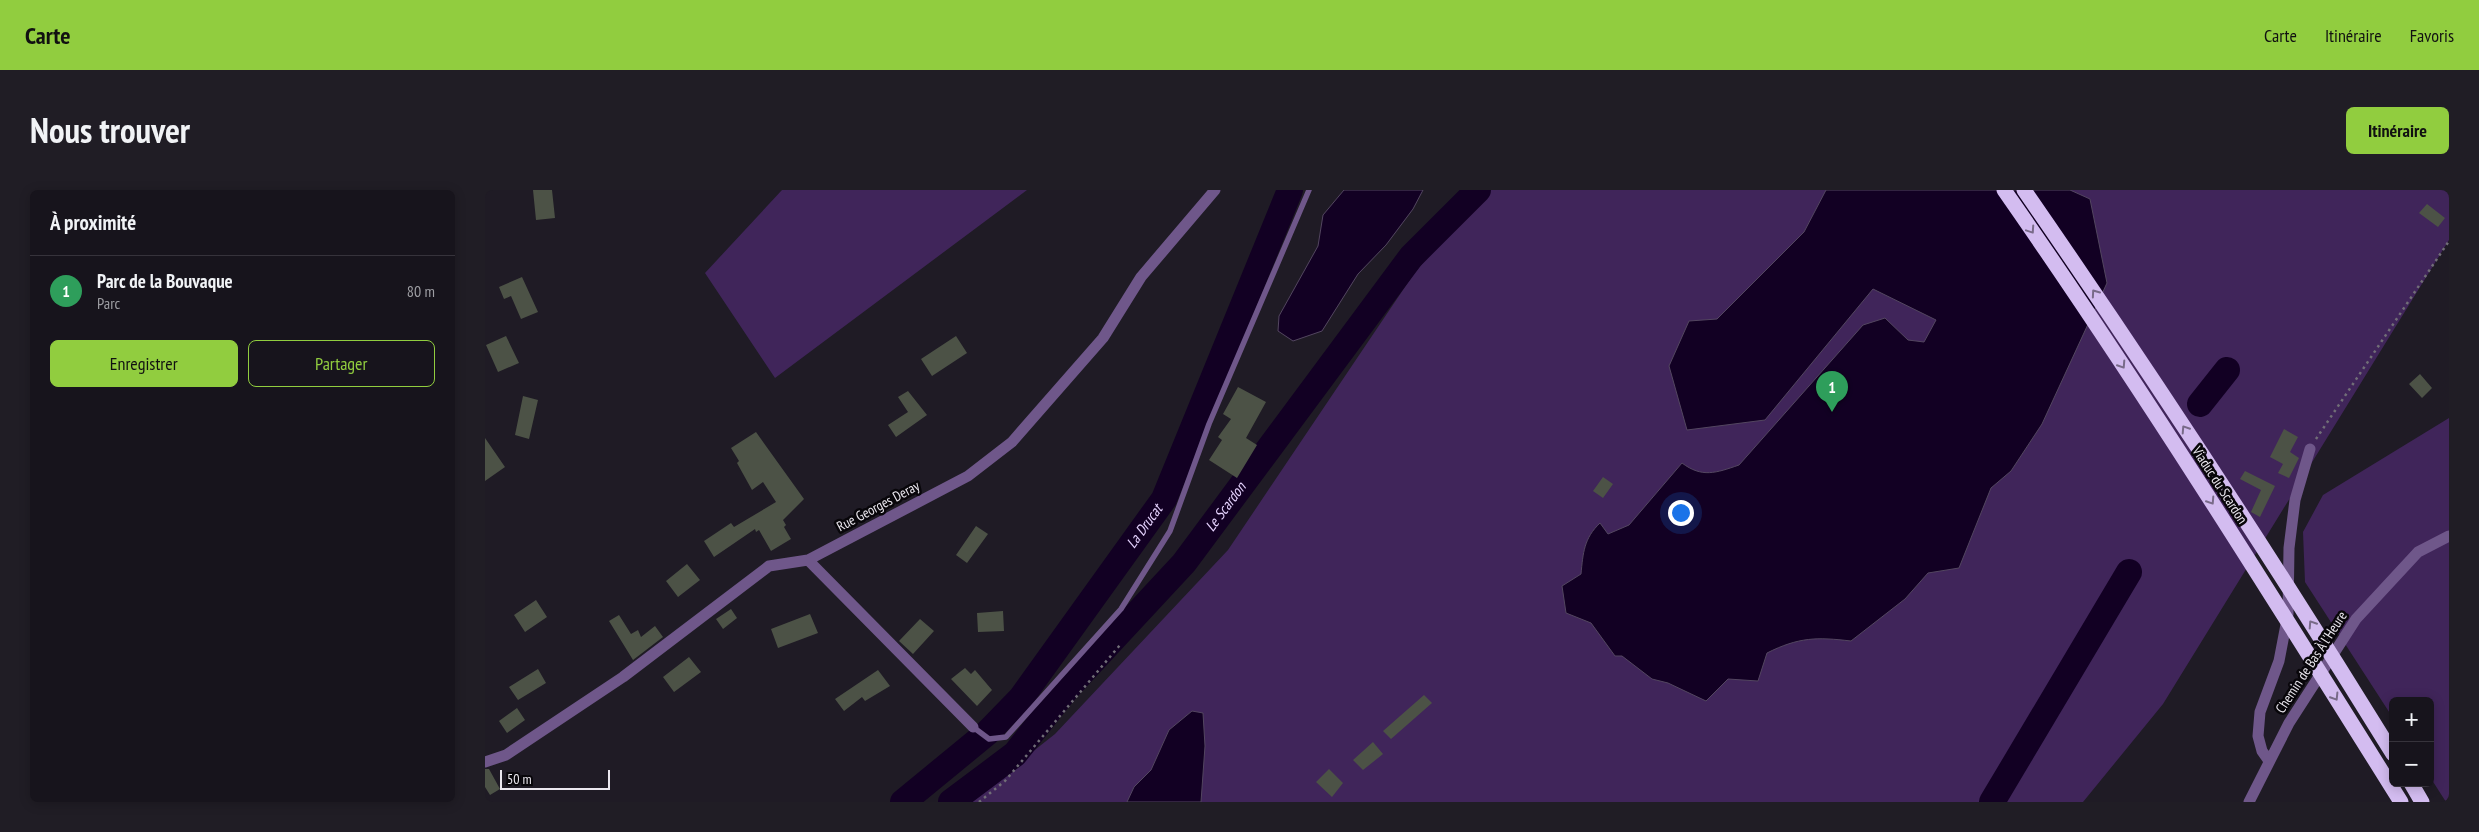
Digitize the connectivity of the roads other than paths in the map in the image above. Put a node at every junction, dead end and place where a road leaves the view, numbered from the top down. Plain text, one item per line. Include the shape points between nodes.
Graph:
1 (1215, 190) edge
2 (1309, 190) edge
3 (2004, 190) edge
4 (2024, 190) edge
5 (2310, 449) road end
6 (2449, 536) edge
7 (808, 560) junction
8 (973, 727) joint
9 (2389, 748) edge
10 (485, 762) edge
11 (2269, 762) junction
12 (2413, 787) edge
13 (2249, 802) edge
14 (2401, 802) edge
15 (2422, 802) edge

1 - 7 street, Rue Georges Deray via 1141,277 1103,338 1012,442 968,476
2 - 8 lane via 1209,424 1170,531 1121,609 1006,737 989,739
3 -> 14 highway, Viaduc du Scardon via 2116,355
9 -> 4 highway, Viaduc du Scardon via 2130,343
5 - 11 street via 2295,500 2289,548 2288,614 2279,661 2260,712 2258,736
6 - 11 street, Chemin de Bas À l'Heure via 2417,552 2356,619 2289,723
7 - 8 street
7 - 10 street, Rue Georges Deray via 769,566 623,676 506,755
11 - 13 street, Chemin de Bas À l'Heure
12 - 15 highway

